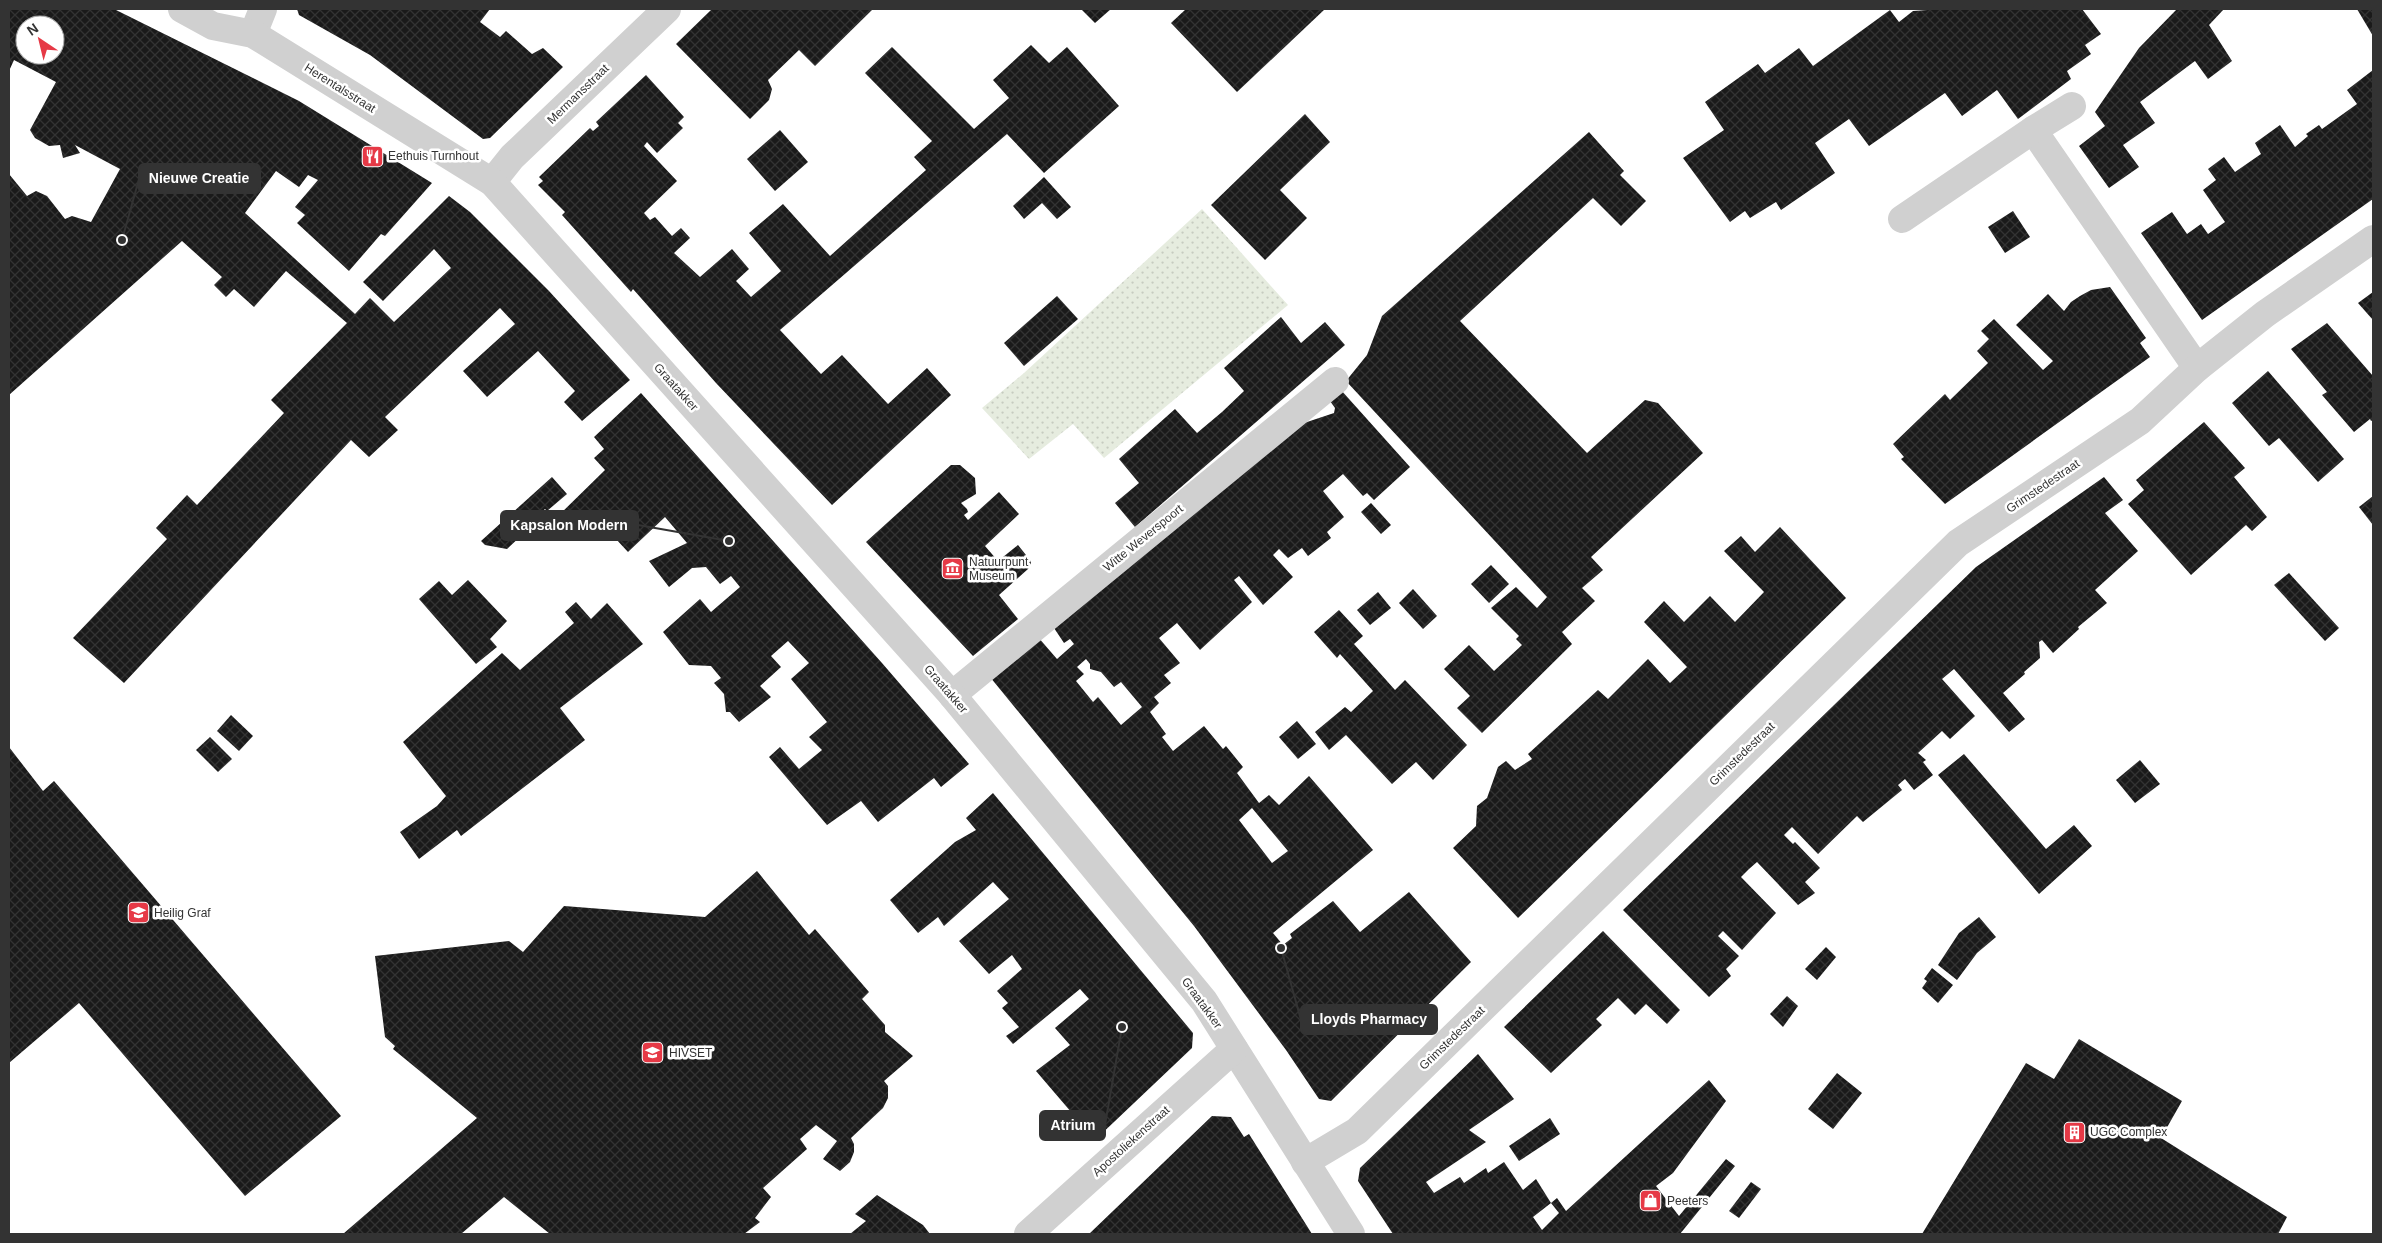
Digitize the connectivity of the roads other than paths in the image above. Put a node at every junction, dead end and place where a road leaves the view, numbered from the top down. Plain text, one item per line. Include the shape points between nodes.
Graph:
1 (182, 9) edge
2 (263, 9) edge
3 (666, 9) edge
4 (253, 34) junction
5 (2072, 106) dead end
6 (2033, 130) junction
7 (492, 182) junction
8 (1902, 219) dead end
9 (2373, 239) edge
10 (2197, 368) junction
11 (1335, 381) dead end
12 (952, 695) junction
13 (1234, 1049) junction
14 (1305, 1162) junction
15 (1028, 1234) edge
16 (1351, 1234) edge

1 - 4 street, Herentalsstraat via 213,26
2 - 4 street
3 - 7 street, Mermansstraat via 512,157
4 - 7 street, Herentalsstraat
5 - 6 street
6 - 8 street
6 - 10 street
7 - 12 street, Graatakker
9 - 10 street, Grimstedestraat via 2265,314
10 - 14 street, Grimstedestraat via 2140,421 1958,543 1357,1131
11 - 12 street, Witte Weverspoort
12 - 13 street, Graatakker via 1204,1001
13 - 14 street, Graatakker
13 - 15 street, Apostoliekenstraat
14 - 16 street, Graatakker

